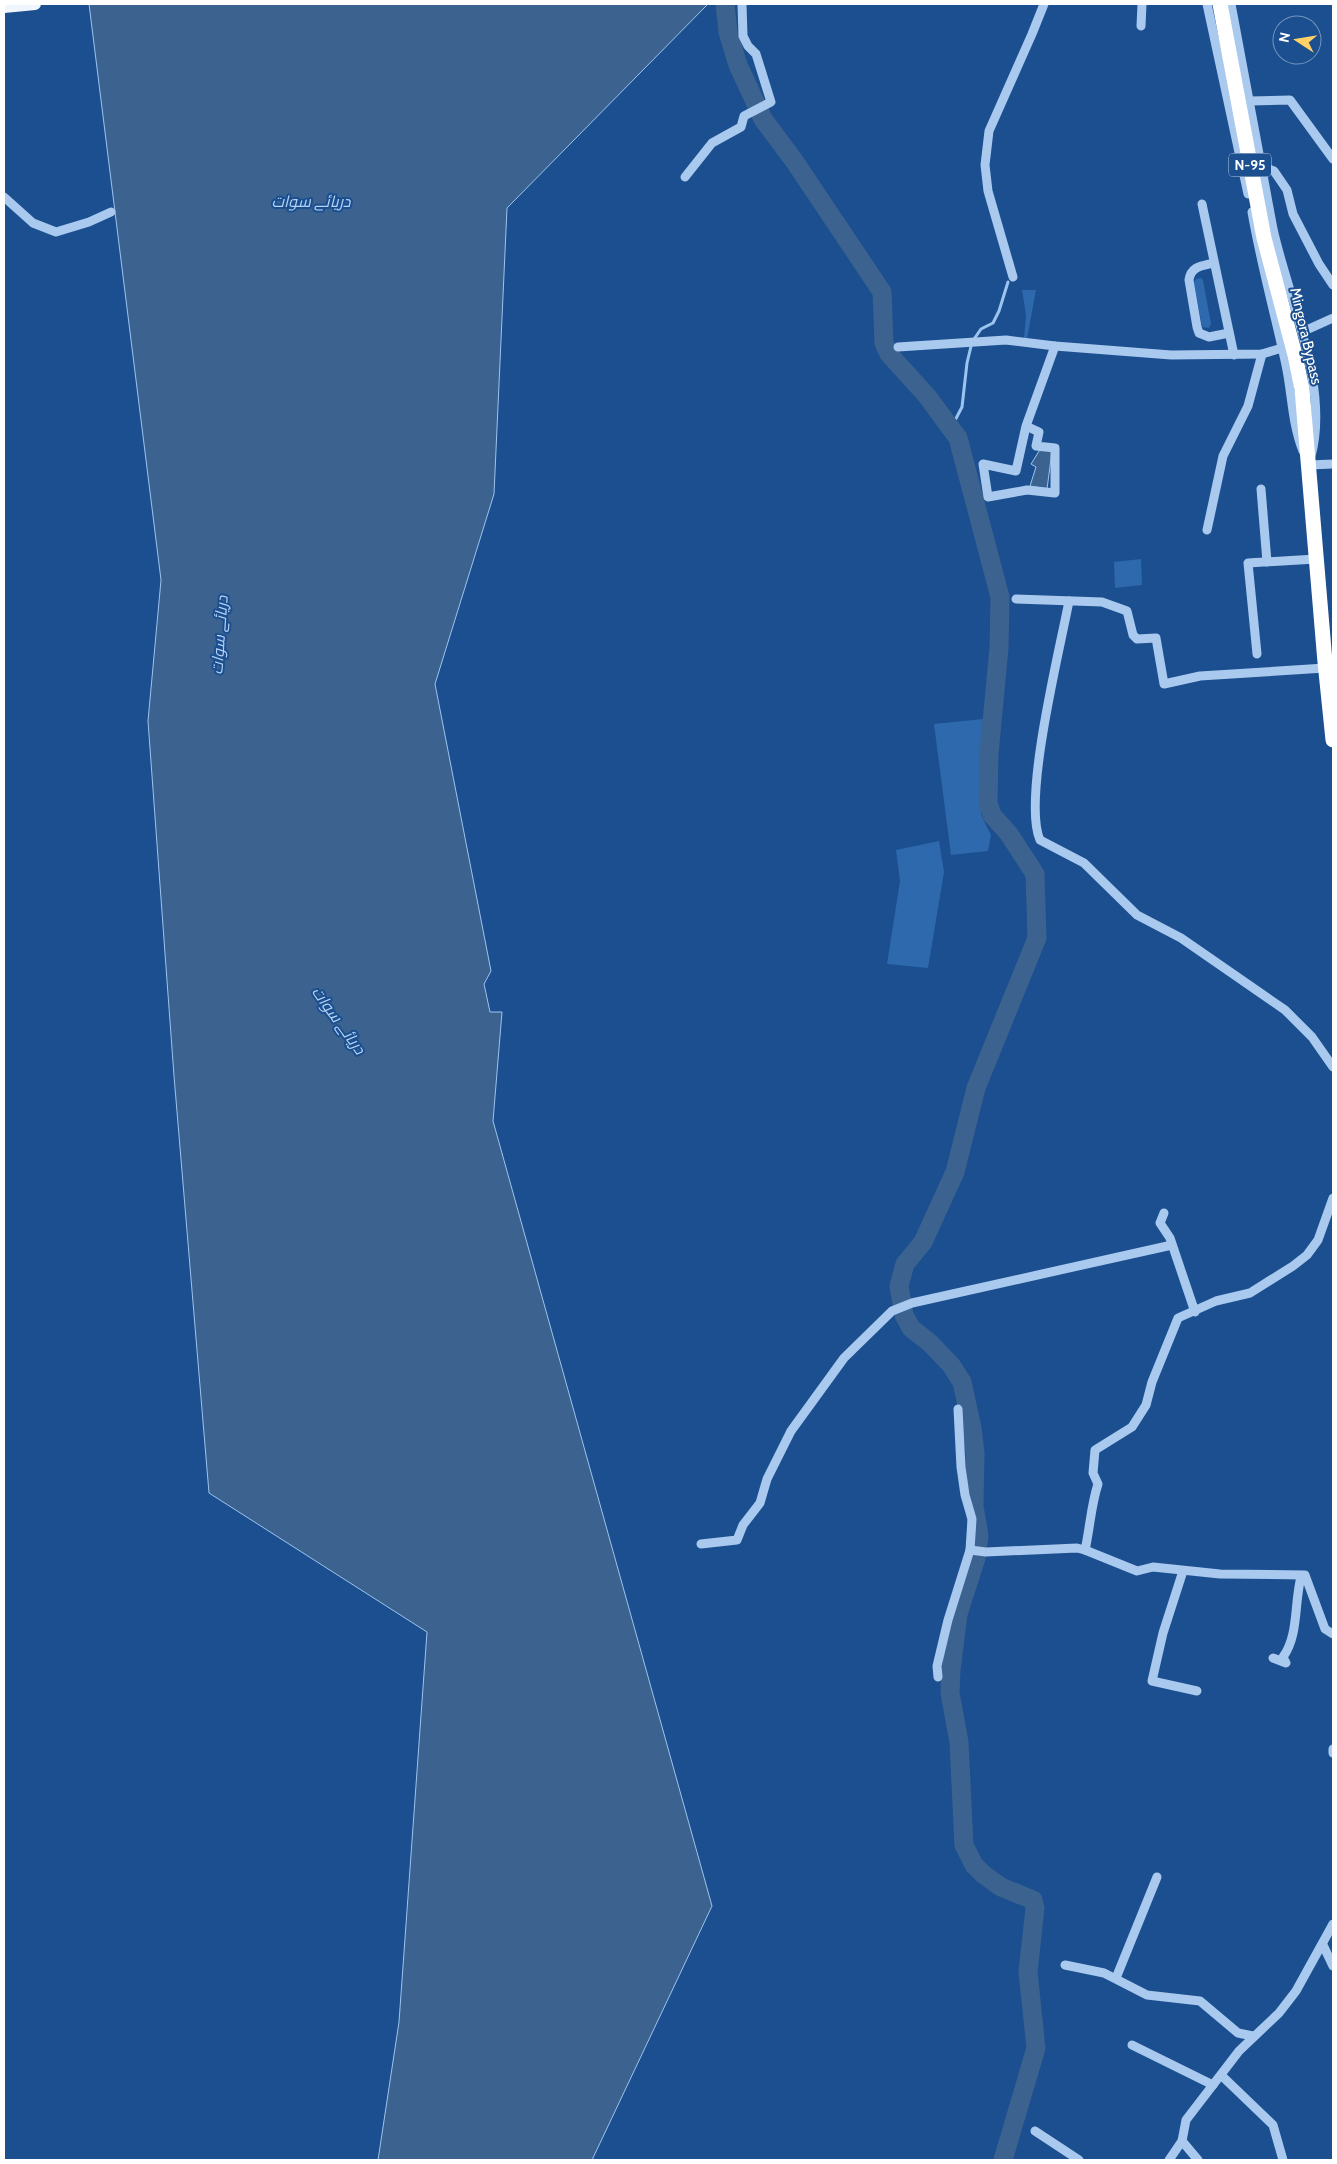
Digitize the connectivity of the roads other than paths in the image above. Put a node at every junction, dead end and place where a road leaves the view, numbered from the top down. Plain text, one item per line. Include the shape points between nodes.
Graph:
1 (35, 4) edge
2 (742, 4) edge
3 (1044, 4) edge
4 (1142, 4) edge
5 (1207, 4) edge
6 (1220, 4) edge
7 (1231, 4) edge
8 (4, 7) edge
9 (1141, 26) dead end
10 (1249, 101) junction
11 (1333, 159) edge
12 (1260, 166) junction
13 (685, 177) dead end
14 (4, 197) edge
15 (1202, 204) dead end
16 (111, 212) dead end
17 (1214, 263) junction
18 (1013, 278) dead end
19 (1333, 285) edge
20 (1333, 318) edge
21 (1302, 332) junction
22 (1229, 334) junction
23 (1055, 346) junction
24 (898, 347) dead end
25 (1282, 348) junction
26 (1262, 354) junction
27 (1234, 355) junction
28 (1026, 426) junction
29 (1333, 464) edge
30 (1309, 465) junction
31 (1261, 489) dead end
32 (1207, 530) dead end
33 (1316, 559) junction
34 (1267, 562) junction
35 (1016, 599) dead end
36 (1070, 601) junction
37 (1257, 654) dead end
38 (1328, 662) edge
39 (1333, 740) edge
40 (1333, 1067) edge
41 (1333, 1198) edge
42 (1164, 1213) dead end
43 (1172, 1245) junction
44 (1195, 1312) junction
45 (958, 1408) dead end
46 (701, 1544) dead end
47 (970, 1550) junction
48 (1085, 1550) junction
49 (1183, 1572) junction
50 (1301, 1578) dead end
51 (1333, 1634) edge
52 (1273, 1658) dead end
53 (938, 1677) dead end
54 (1197, 1691) dead end
55 (1333, 1749) edge
56 (1333, 1754) edge
57 (1157, 1877) dead end
58 (1333, 1924) edge
59 (1323, 1945) junction
60 (1065, 1965) dead end
61 (1333, 1966) edge
62 (1116, 1978) junction
63 (1253, 2036) junction
64 (1132, 2044) dead end
65 (1221, 2075) junction
66 (1214, 2085) junction
67 (1034, 2131) dead end
68 (1182, 2141) junction
69 (1079, 2160) edge
70 (1169, 2160) edge
71 (1198, 2160) edge
72 (1283, 2160) edge

1 - 8 main road
2 - 13 street via 743,36 756,54 771,102 744,116 742,127 712,144
3 - 18 street via 988,131 985,165 988,191
4 - 9 street
5 - 25 street via 1260,260
6 - 30 highway, Mingora Bypass / N-95 via 1264,238 1302,388
7 - 10 street
10 - 11 street via 1290,100
10 - 12 street
12 - 19 street via 1274,171 1287,190 1293,214
12 - 21 street via 1280,260
14 - 16 street via 33,223 56,232
15 - 17 street
17 - 22 street
17 - 22 street via 1194,269 1190,274 1197,327 1199,333 1209,337
20 - 21 street
21 - 30 street via 1310,363 1317,437
22 - 27 street
23 - 24 street via 1006,340
23 - 27 street via 1171,355
23 - 28 street
25 - 26 street
25 - 30 street via 1297,436
26 - 27 street
26 - 32 street via 1248,406 1223,456
28 - 28 street via 1039,432 1036,446 1055,448 1054,493 1027,490 988,497 983,464 1016,471
29 - 30 street
30 - 33 highway, Mingora Bypass / N-95
31 - 34 street
33 - 34 street
33 - 38 highway, Mingora Bypass / N-95
34 - 37 street via 1248,563
35 - 36 street
36 - 38 street via 1102,602 1127,611 1137,639 1156,638 1164,684 1200,676
36 - 40 street via 1040,758 1034,806 1040,840 1084,863 1137,915 1182,938 1285,1010 1312,1037
38 - 39 highway, Mingora Bypass / N-95
41 - 44 street via 1318,1240 1294,1266 1250,1293 1216,1301
42 - 43 street via 1160,1223
43 - 44 street
43 - 46 street via 912,1302 892,1311 844,1358 791,1431 767,1479 760,1503 743,1525 737,1540
44 - 48 street via 1178,1318 1146,1405 1132,1428 1095,1450 1093,1473 1098,1484
45 - 47 street via 965,1495 972,1519
47 - 48 street
47 - 53 street via 948,1620 937,1666
48 - 49 street via 1137,1571 1153,1567
49 - 51 street via 1305,1574 1325,1629
49 - 54 street via 1162,1633 1152,1681
50 - 52 street via 1297,1590 1295,1627 1283,1657 1286,1663
55 - 56 street
57 - 62 street
58 - 59 street
59 - 61 street
59 - 63 street via 1296,1991 1279,2013
60 - 62 street
62 - 63 street via 1147,1995 1200,2001 1238,2033
63 - 65 street
64 - 66 street
65 - 66 street
65 - 72 street via 1273,2125
66 - 68 street via 1186,2120
67 - 69 street
68 - 70 street
68 - 71 street

